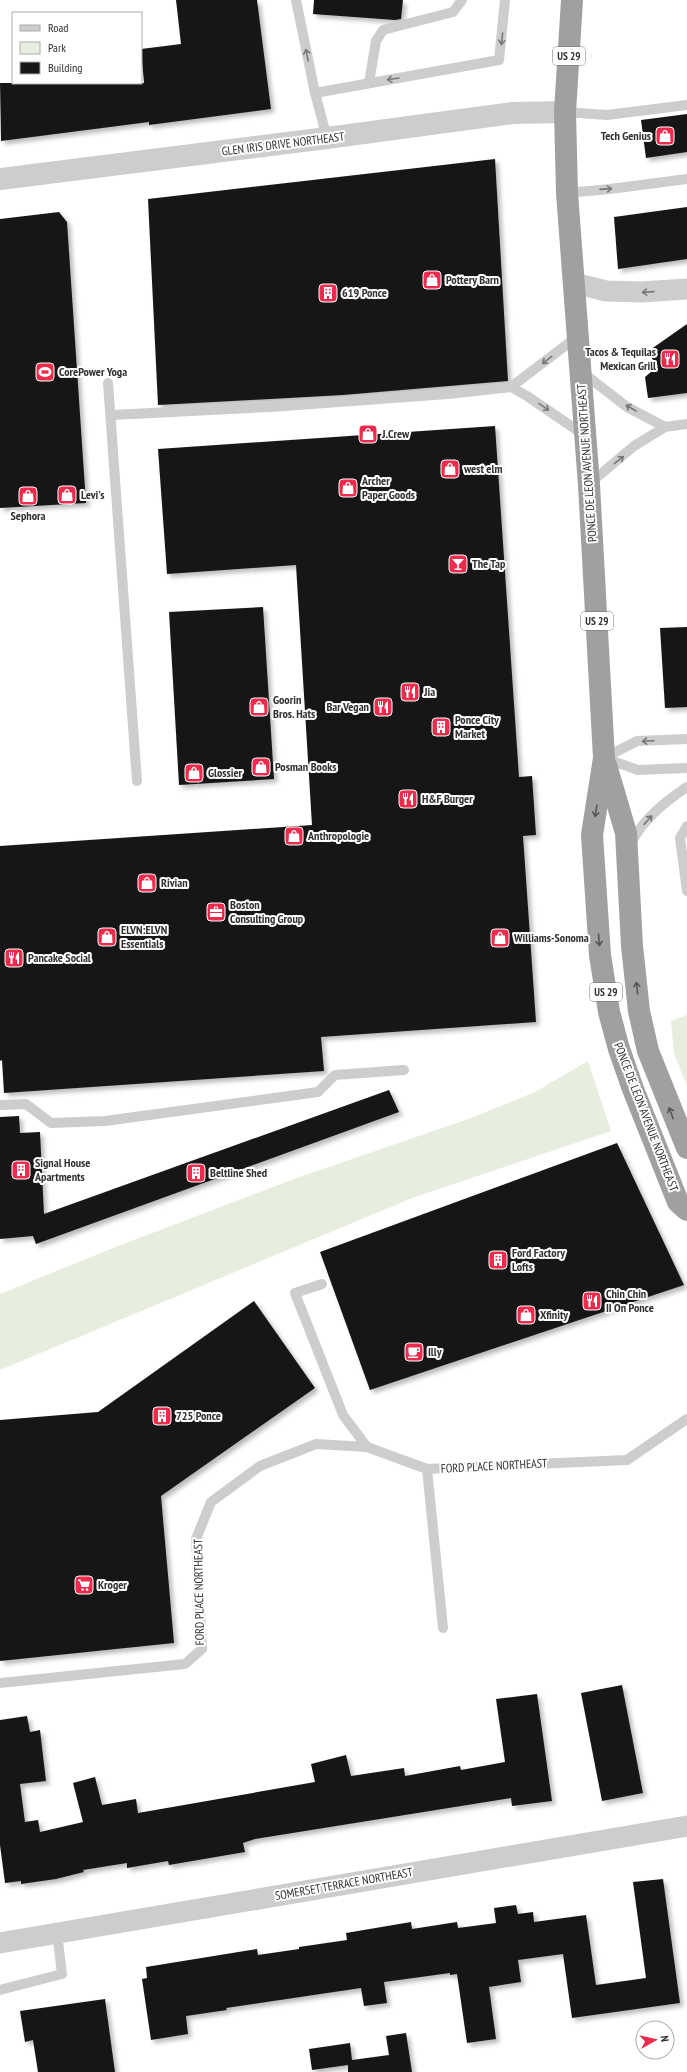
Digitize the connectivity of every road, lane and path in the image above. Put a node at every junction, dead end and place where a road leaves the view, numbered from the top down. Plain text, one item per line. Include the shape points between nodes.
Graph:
1 (296, 0) edge
2 (462, 0) edge
3 (505, 0) edge
4 (572, 0) edge
5 (369, 83) junction
6 (315, 93) junction
7 (687, 105) edge
8 (565, 112) junction
9 (327, 138) junction
10 (0, 179) edge
11 (687, 179) edge
12 (567, 192) junction
13 (574, 283) junction
14 (687, 289) edge
15 (578, 336) junction
16 (580, 371) junction
17 (108, 383) dead end
18 (510, 388) junction
19 (112, 415) junction
20 (687, 424) edge
21 (665, 427) junction
22 (585, 435) junction
23 (589, 484) junction
24 (687, 739) edge
25 (604, 758) junction
26 (687, 768) edge
27 (137, 781) dead end
28 (687, 787) edge
29 (687, 826) edge
30 (627, 852) junction
31 (687, 890) edge
32 (404, 1070) dead end
33 (0, 1105) edge
34 (687, 1148) edge
35 (687, 1210) edge
36 (322, 1284) dead end
37 (687, 1419) edge
38 (367, 1447) junction
39 (427, 1469) junction
40 (442, 1628) dead end
41 (0, 1683) edge
42 (687, 1826) edge
43 (58, 1933) junction
44 (0, 1943) edge
45 (0, 1990) edge

6 -> 1 lane
2 - 5 lane via 453,12 383,30 376,40
3 -> 5 lane via 499,60
4 - 8 highway, PONCE DE LEON AVENUE NORTHEAST / US 29
5 - 6 lane
6 - 9 lane
7 - 8 lane via 607,115
8 - 9 street, GLEN IRIS DRIVE NORTHEAST via 513,113
8 - 12 highway, PONCE DE LEON AVENUE NORTHEAST / US 29
9 - 10 street, GLEN IRIS DRIVE NORTHEAST
12 -> 11 lane
12 - 13 highway, PONCE DE LEON AVENUE NORTHEAST / US 29
14 -> 13 street via 606,291
13 - 15 highway, PONCE DE LEON AVENUE NORTHEAST / US 29
15 - 16 highway, PONCE DE LEON AVENUE NORTHEAST / US 29
15 -> 18 lane
21 -> 16 lane via 627,407
16 - 22 highway, PONCE DE LEON AVENUE NORTHEAST / US 29
17 - 19 lane
18 - 19 lane via 278,406
18 -> 22 lane via 527,396
19 - 27 lane
20 - 21 lane
23 -> 21 lane via 634,446
22 - 23 highway, PONCE DE LEON AVENUE NORTHEAST / US 29
23 - 25 highway, PONCE DE LEON AVENUE NORTHEAST / US 29
24 -> 25 lane via 637,741
25 - 26 lane via 638,770
25 - 30 highway, PONCE DE LEON AVENUE NORTHEAST / US 29 via 626,833
25 -> 35 highway, PONCE DE LEON AVENUE NORTHEAST / US 29 via 592,835 600,955 609,1012 638,1103 678,1202
30 -> 28 lane via 637,832 661,805
29 - 31 lane via 680,838
34 -> 30 highway, PONCE DE LEON AVENUE NORTHEAST / US 29 via 648,1051 639,1012 632,946
32 - 33 lane via 335,1075 318,1092 105,1121 51,1123 26,1104
36 - 38 lane via 295,1293 343,1415
37 - 39 lane, FORD PLACE NORTHEAST via 627,1460
38 - 39 lane, FORD PLACE NORTHEAST
38 - 41 lane, FORD PLACE NORTHEAST via 316,1444 260,1466 211,1502 196,1539 202,1649 185,1664
39 - 40 lane
42 - 43 street, SOMERSET TERRACE NORTHEAST
43 - 44 street, SOMERSET TERRACE NORTHEAST
43 - 45 lane via 62,1974

